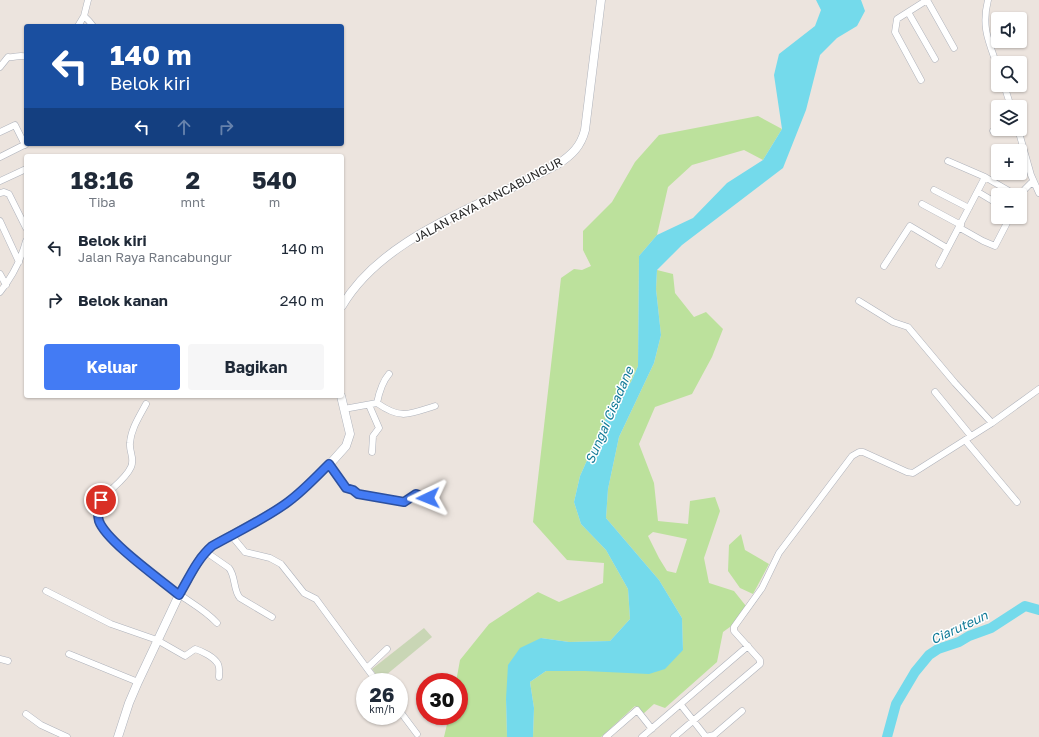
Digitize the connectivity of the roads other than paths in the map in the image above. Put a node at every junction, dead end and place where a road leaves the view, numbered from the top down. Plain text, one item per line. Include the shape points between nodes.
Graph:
1 (88, 0) edge
2 (601, 0) edge
3 (988, 0) edge
4 (908, 12) junction
5 (84, 16) junction
6 (79, 24) edge
7 (92, 24) edge
8 (954, 48) dead end
9 (24, 56) edge
10 (994, 56) edge
11 (935, 59) dead end
12 (0, 67) edge
13 (921, 80) dead end
14 (0, 132) edge
15 (1020, 136) edge
16 (24, 141) edge
17 (24, 145) edge
18 (0, 157) edge
19 (948, 161) dead end
20 (24, 169) edge
21 (985, 177) junction
22 (0, 181) edge
23 (1035, 186) junction
24 (1004, 188) edge
25 (1026, 188) edge
26 (934, 190) dead end
27 (978, 192) junction
28 (0, 193) edge
29 (1039, 193) edge
30 (991, 200) edge
31 (922, 204) dead end
32 (969, 208) junction
33 (0, 221) edge
34 (24, 224) edge
35 (1006, 224) edge
36 (961, 226) junction
37 (24, 247) edge
38 (947, 248) junction
39 (19, 262) junction
40 (884, 266) dead end
41 (939, 266) dead end
42 (0, 274) edge
43 (6, 285) junction
44 (0, 292) edge
45 (859, 301) dead end
46 (344, 303) edge
47 (389, 374) dead end
48 (1039, 389) edge
49 (935, 392) dead end
50 (342, 398) edge
51 (377, 403) junction
52 (146, 404) dead end
53 (370, 405) junction
54 (435, 406) dead end
55 (344, 409) junction
56 (992, 424) junction
57 (971, 436) junction
58 (965, 440) junction
59 (372, 452) dead end
60 (329, 464) junction
61 (428, 498) dead end
62 (1017, 502) dead end
63 (232, 535) junction
64 (206, 552) junction
65 (46, 591) dead end
66 (179, 595) junction
67 (272, 617) dead end
68 (216, 623) dead end
69 (157, 640) junction
70 (748, 646) junction
71 (387, 649) dead end
72 (69, 654) dead end
73 (0, 659) edge
74 (8, 661) dead end
75 (367, 668) junction
76 (371, 673) edge
77 (219, 677) dead end
78 (138, 682) junction
79 (681, 705) junction
80 (742, 711) dead end
81 (26, 714) dead end
82 (693, 721) junction
83 (408, 722) edge
84 (652, 729) junction
85 (417, 734) dead end
86 (67, 737) edge
87 (118, 737) edge
88 (606, 737) edge
89 (642, 737) edge
90 (674, 737) edge
91 (706, 737) edge

1 - 5 street
2 - 46 main road, JALAN RAYA RANCABUNGUR via 585,130 576,150 558,164 458,213 406,243 369,271
3 - 10 street via 985,31
4 - 8 street via 927,0
4 - 11 street
4 - 13 street via 898,19 895,32
5 - 6 street
5 - 7 street
9 - 12 street via 8,57
14 - 16 street via 15,125
15 - 23 street
17 - 18 street
19 - 21 street
20 - 22 street
21 - 24 street
21 - 27 street
23 - 25 street via 1031,183
23 - 29 street
26 - 32 street
27 - 30 street
27 - 32 street
28 - 34 street via 9,194
31 - 36 street
32 - 36 street
33 - 39 street
35 - 36 street via 995,246
36 - 38 street
37 - 39 street
38 - 40 street via 910,226
38 - 41 street
39 - 43 street
42 - 43 street
43 - 44 street
45 - 56 street via 893,322 908,327
47 - 51 street via 380,389
48 - 56 street
49 - 57 street
50 - 55 main road
51 - 53 street
51 - 54 street via 398,414
52 - 66 street via 132,429 129,445 133,460 131,467 123,480 101,500 98,514 109,536
53 - 55 street
53 - 59 street via 379,428 372,436
55 - 60 main road via 350,434 342,450
56 - 57 street
57 - 58 street
58 - 62 street
58 - 70 street via 913,473 863,452 852,456 779,553 762,588 734,627 734,632
60 - 61 street via 346,488 358,494 404,502 416,494
60 - 63 main road via 288,502
63 - 64 main road
63 - 75 street via 245,552 270,558 282,564 304,593 316,599
64 - 66 main road via 200,557
64 - 67 street via 229,568 240,598
65 - 69 street via 111,624
66 - 68 street via 208,614
66 - 69 main road
69 - 77 street via 185,656 195,649 203,652 217,662 220,668
69 - 78 main road
70 - 79 street
70 - 82 street via 760,663
71 - 75 street
72 - 78 street
73 - 74 street
75 - 76 street
78 - 87 main road
79 - 82 street
79 - 84 street
80 - 91 street via 714,735
81 - 86 street via 41,725
82 - 90 street
82 - 91 street
83 - 85 street
84 - 88 street via 637,710
84 - 89 street

